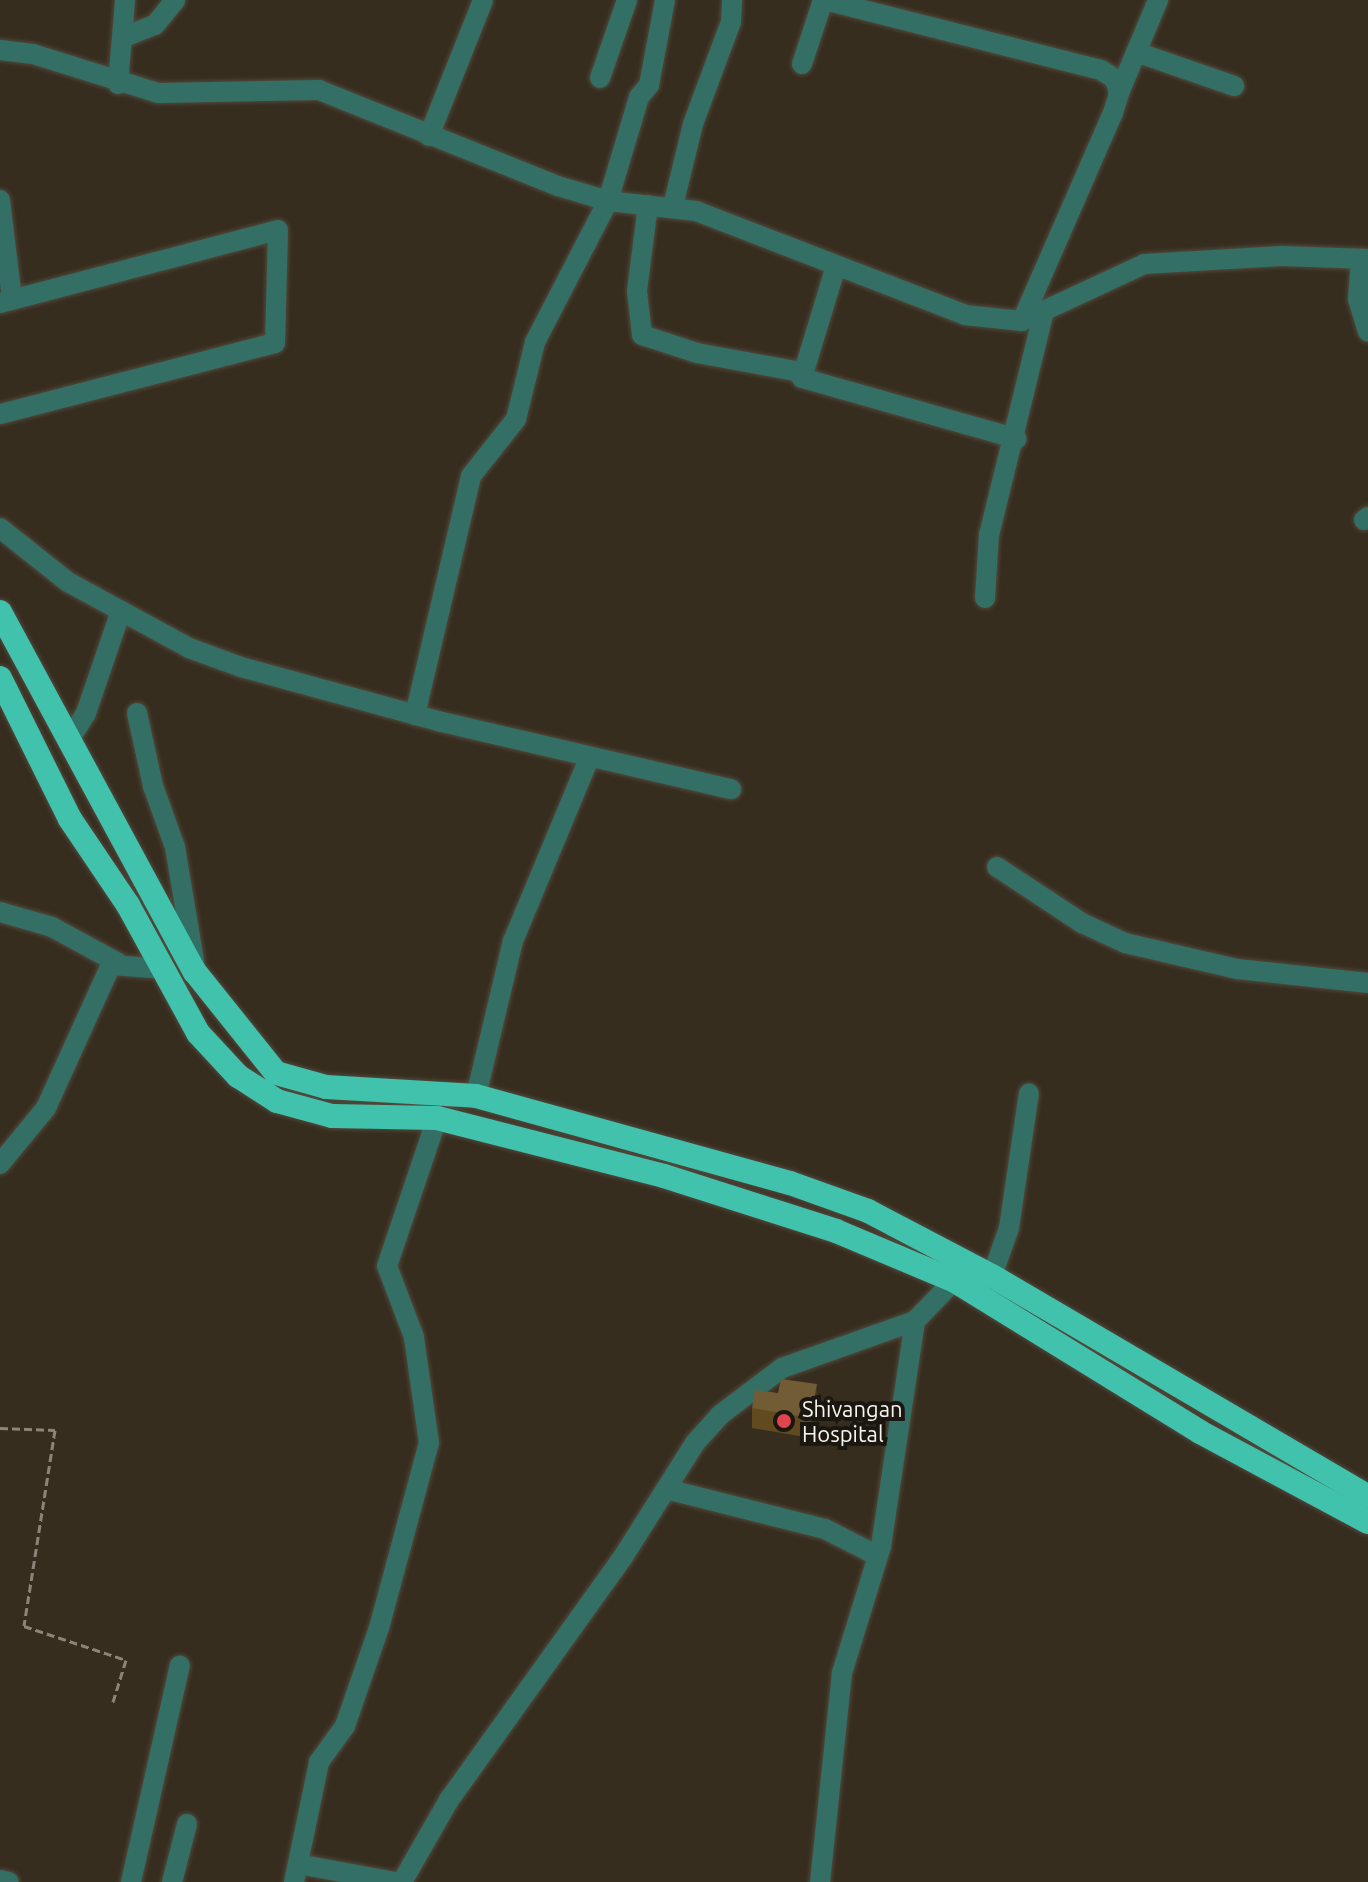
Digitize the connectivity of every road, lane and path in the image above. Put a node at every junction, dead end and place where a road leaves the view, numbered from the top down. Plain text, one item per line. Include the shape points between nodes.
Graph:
1 (125, 0) edge
2 (175, 0) edge
3 (483, 0) edge
4 (627, 0) edge
5 (665, 0) edge
6 (732, 0) edge
7 (824, 0) edge
8 (1158, 0) edge
9 (122, 38) junction
10 (0, 50) edge
11 (1136, 52) junction
12 (802, 64) dead end
13 (600, 78) dead end
14 (118, 84) junction
15 (1234, 86) dead end
16 (1119, 93) junction
17 (429, 136) junction
18 (0, 200) edge
19 (608, 201) junction
20 (648, 205) junction
21 (673, 206) junction
22 (1365, 259) edge
23 (836, 266) junction
24 (6, 301) edge
25 (1044, 311) junction
26 (1022, 321) junction
27 (1368, 331) edge
28 (801, 372) junction
29 (0, 414) edge
30 (1017, 439) junction
31 (0, 528) edge
32 (985, 598) dead end
33 (121, 611) junction
34 (0, 612) edge
35 (0, 678) edge
36 (137, 713) dead end
37 (415, 715) junction
38 (68, 742) junction
39 (589, 758) junction
40 (731, 789) dead end
41 (997, 867) dead end
42 (0, 912) edge
43 (118, 963) junction
44 (165, 969) junction
45 (195, 972) junction
46 (1368, 983) edge
47 (1029, 1093) dead end
48 (476, 1096) junction
49 (437, 1118) junction
50 (0, 1164) edge
51 (963, 1272) junction
52 (992, 1276) junction
53 (915, 1321) junction
54 (0, 1428) edge
55 (666, 1489) junction
56 (1368, 1497) edge
57 (1368, 1522) edge
58 (876, 1555) junction
59 (180, 1665) dead end
60 (112, 1705) dead end
61 (187, 1824) dead end
62 (296, 1873) edge
63 (0, 1880) edge
64 (9, 1882) edge
65 (131, 1882) edge
66 (172, 1882) edge
67 (395, 1882) edge
68 (402, 1882) edge
69 (820, 1882) edge

1 - 9 street
2 - 9 street via 155,25
3 - 17 street
4 - 13 street
5 - 19 street via 649,85 639,97
6 - 21 street via 731,22 693,124
7 - 12 street
7 - 16 street via 1101,70 1115,79
8 - 11 street
9 - 14 street
10 - 14 street via 33,54
11 - 15 street
11 - 16 street
14 - 17 street via 190,94 319,90
16 - 26 street
17 - 19 street
18 - 24 street
19 - 20 street
19 - 37 street via 535,342 516,419 471,476
20 - 21 street
20 - 28 street via 637,291 642,335 697,353
21 - 23 street
22 - 25 street via 1282,256 1144,264
22 - 27 street via 1358,299
23 - 26 street via 965,315
23 - 28 street
24 - 29 street via 278,230 275,343
25 - 26 street
25 - 30 street
28 - 30 street via 813,384
30 - 32 street via 989,535
31 - 33 street via 68,582
33 - 37 street via 189,648 241,667
33 - 38 street via 86,713
34 - 38 highway
35 - 44 highway via 70,819
36 - 45 street via 153,786 175,847
37 - 39 street
38 - 45 highway
39 - 40 street
39 - 48 street via 513,941
41 - 46 street via 1082,923 1125,943 1237,969
42 - 43 street via 52,927
43 - 44 street
43 - 50 street via 107,970 46,1108
44 - 49 highway via 198,1033 238,1076 277,1101 332,1116
45 - 48 highway via 276,1073 326,1087
47 - 52 street via 1009,1228
48 - 51 highway via 790,1183 868,1211
49 - 51 highway via 776,1208
49 - 62 street via 387,1266 414,1337 429,1443 379,1628 345,1726 319,1762
51 - 52 highway
51 - 53 street
51 - 57 highway via 1200,1432
52 - 56 highway
53 - 55 street via 763,1379 695,1443
53 - 58 street
54 - 60 path via 55,1430 24,1626 126,1660
55 - 58 street via 825,1529
55 - 68 street via 449,1800
58 - 69 street via 842,1673
59 - 65 street
61 - 66 street
62 - 67 street
63 - 64 street

